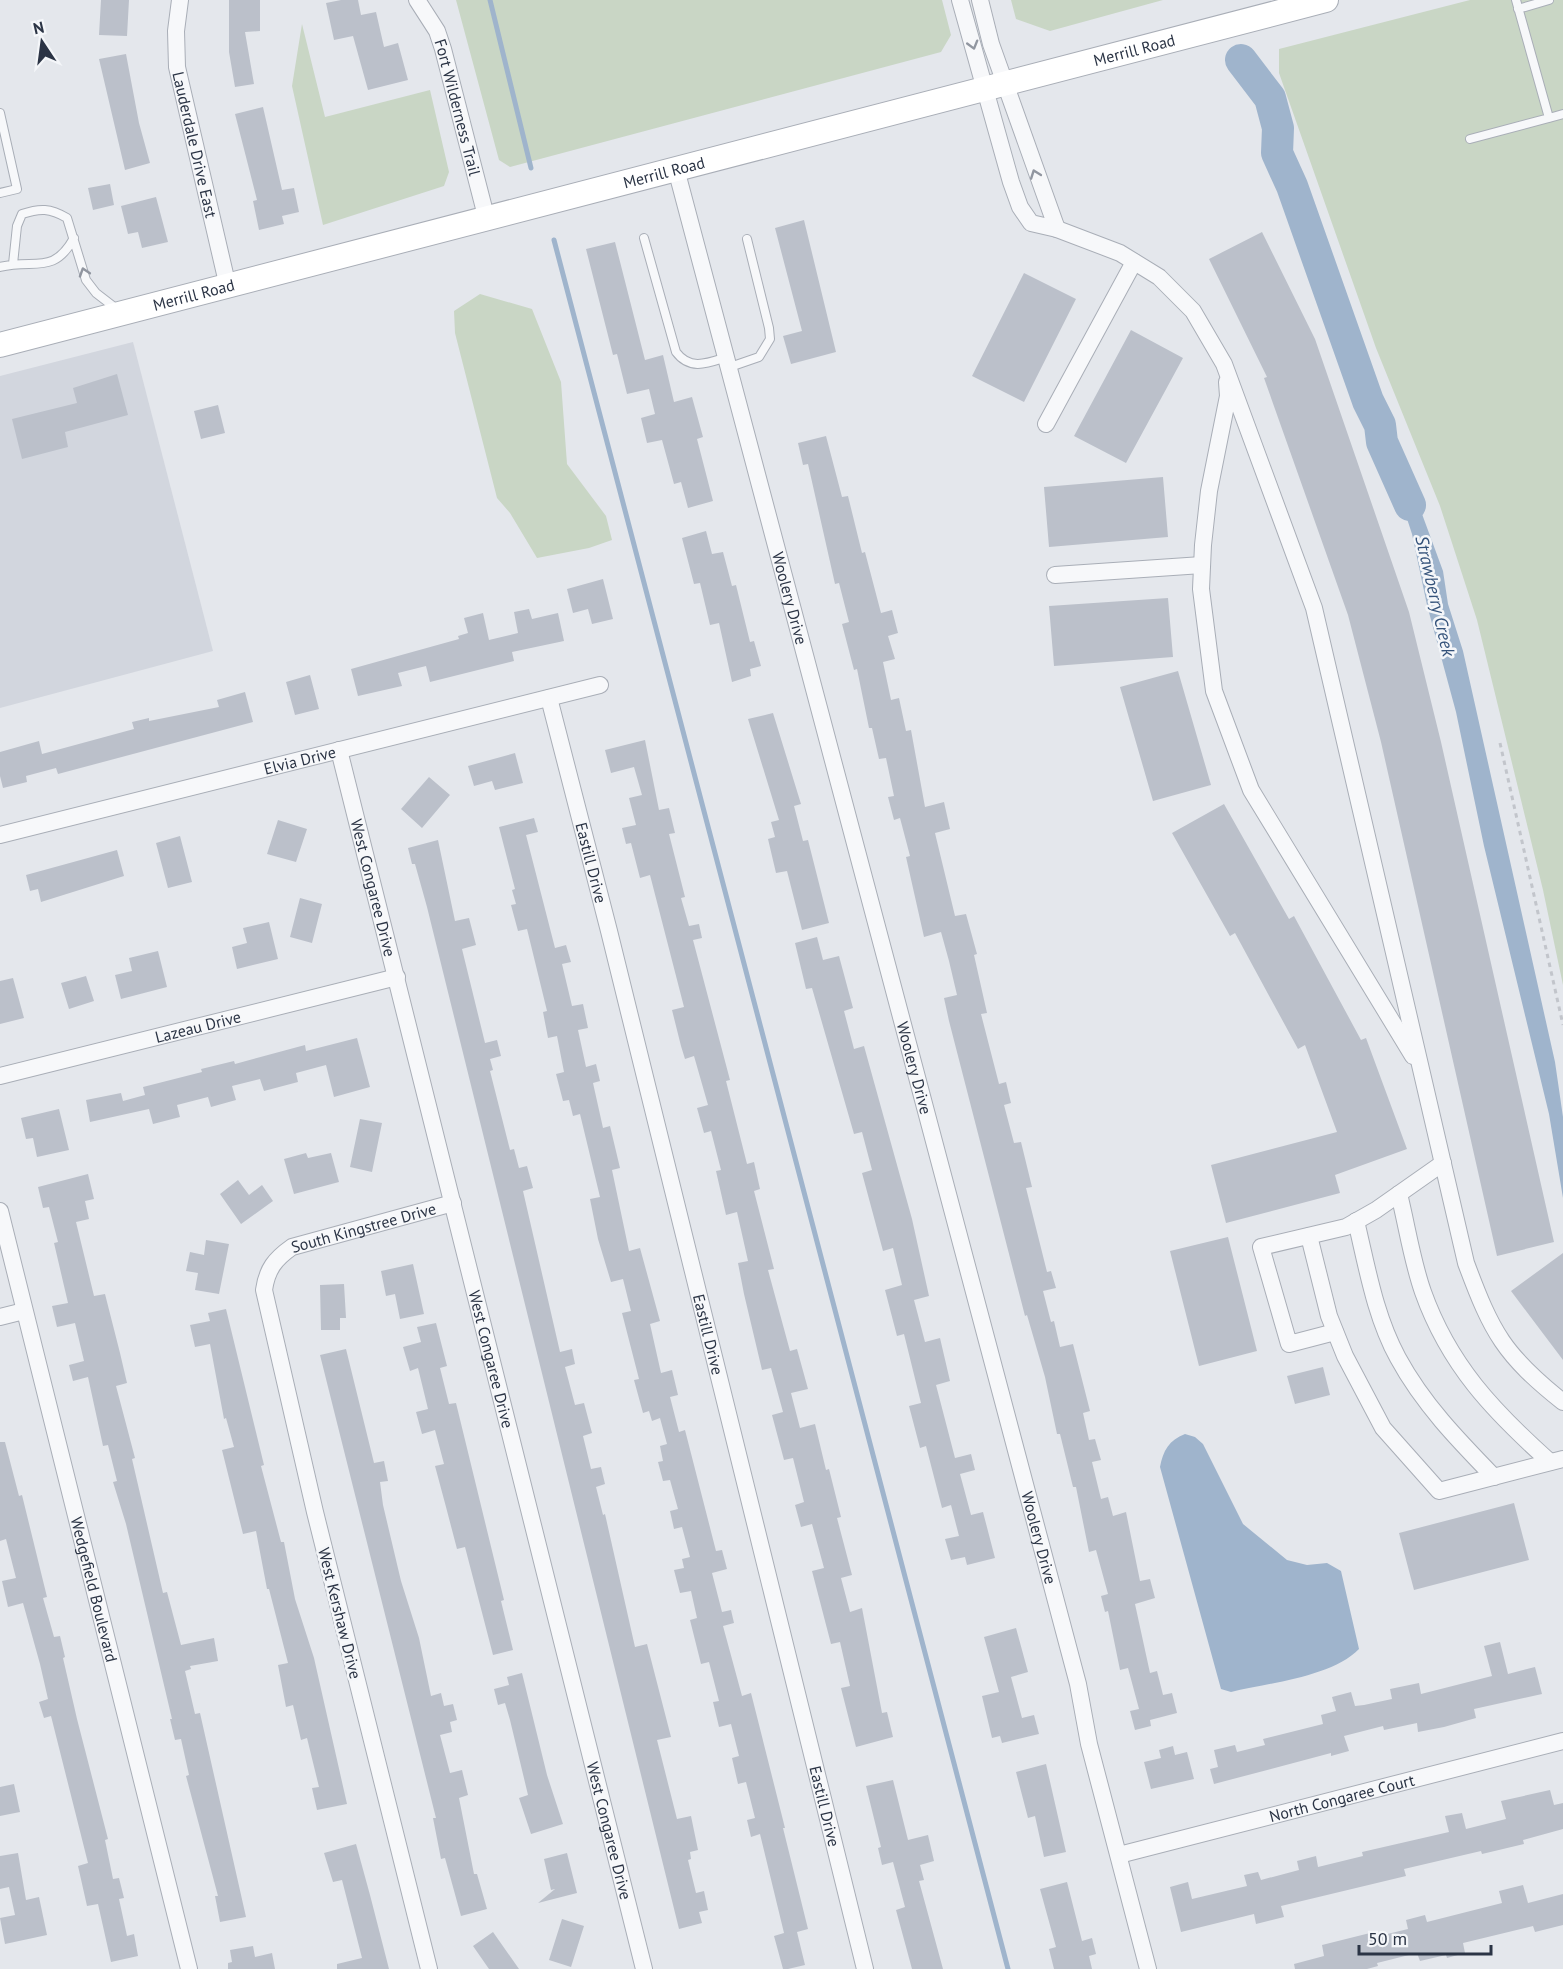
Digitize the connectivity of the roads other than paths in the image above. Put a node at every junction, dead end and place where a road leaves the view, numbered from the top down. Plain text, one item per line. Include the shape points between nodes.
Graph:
1 (180, 0) edge
2 (417, 0) edge
3 (960, 0) edge
4 (980, 0) edge
5 (1326, 0) edge
6 (1549, 0) edge
7 (1517, 4) edge
8 (995, 86) junction
9 (0, 113) edge
10 (1563, 114) edge
11 (1549, 118) junction
12 (1470, 139) dead end
13 (4, 150) edge
14 (676, 169) junction
15 (0, 193) edge
16 (487, 220) junction
17 (1057, 229) junction
18 (74, 238) junction
19 (644, 238) dead end
20 (747, 239) dead end
21 (1134, 262) junction
22 (13, 264) junction
23 (0, 267) edge
24 (228, 287) junction
25 (123, 314) junction
26 (0, 345) edge
27 (729, 362) junction
28 (1227, 372) junction
29 (1046, 424) dead end
30 (1202, 565) junction
31 (1055, 575) dead end
32 (600, 685) dead end
33 (549, 698) junction
34 (339, 750) junction
35 (0, 835) edge
36 (397, 977) junction
37 (1422, 1070) junction
38 (0, 1076) edge
39 (1443, 1163) junction
40 (1399, 1194) junction
41 (453, 1203) junction
42 (0, 1211) edge
43 (1356, 1221) junction
44 (1309, 1236) junction
45 (276, 1258) joint
46 (24, 1311) junction
47 (0, 1317) edge
48 (1335, 1332) junction
49 (1563, 1402) edge
50 (1556, 1460) edge
51 (1494, 1477) junction
52 (1563, 1741) edge
53 (1119, 1855) junction
54 (189, 1969) edge
55 (429, 1969) edge
56 (644, 1969) edge
57 (865, 1969) edge
58 (1148, 1969) edge

1 - 24 street, Lauderdale Drive East via 177,67
2 - 16 street, Fort Wilderness Trail via 443,49
3 -> 8 street
4 - 8 street
5 - 8 main road, Merrill Road
6 - 7 lane
7 - 11 lane
8 - 14 main road, Merrill Road
17 -> 8 street
8 - 17 street via 1020,207 1031,223
9 - 13 lane
10 - 11 lane
11 - 12 lane
13 - 15 lane via 17,189
14 - 16 main road, Merrill Road
14 - 27 street, Woolery Drive
16 - 24 main road, Merrill Road
17 - 21 street
18 - 22 lane via 66,253 55,261 35,266
18 - 22 lane via 67,218 52,208 22,214
25 -> 18 lane via 86,280
19 - 27 lane via 676,352 681,359 699,365
20 - 27 lane via 770,339 759,357
21 - 28 street via 1159,278 1193,311
21 - 29 street
22 - 23 lane
24 - 25 main road, Merrill Road
25 - 26 main road, Merrill Road
27 - 53 street, Woolery Drive via 1075,1672 1089,1744
28 - 30 street via 1228,396 1209,491
28 - 37 street via 1314,608
30 - 31 street
30 - 37 street via 1201,589 1214,692 1251,790
32 - 33 street, Elvia Drive
33 - 34 street, Elvia Drive
33 - 57 street, Eastill Drive
34 - 35 street, Elvia Drive
34 - 36 street, West Congaree Drive
36 - 38 street, Lazeau Drive
36 - 41 street, West Congaree Drive
37 - 39 street
39 - 40 street
39 - 49 street via 1466,1263 1500,1342 1518,1365
40 - 43 street
40 - 50 street via 1422,1291 1455,1358 1484,1399
41 - 45 street, South Kingstree Drive via 292,1247
41 - 56 street, West Congaree Drive
42 - 46 street, Wedgefield Boulevard
43 - 44 street
43 - 51 street via 1374,1298 1398,1358 1445,1427
44 - 48 street
44 - 48 street via 1261,1247 1289,1344
45 - 55 street, West Kershaw Drive via 264,1290
46 - 47 street
46 - 54 street, Wedgefield Boulevard
48 - 51 street via 1383,1428 1439,1491
50 - 51 street
52 - 53 street, North Congaree Court
53 - 58 street, Woolery Drive

